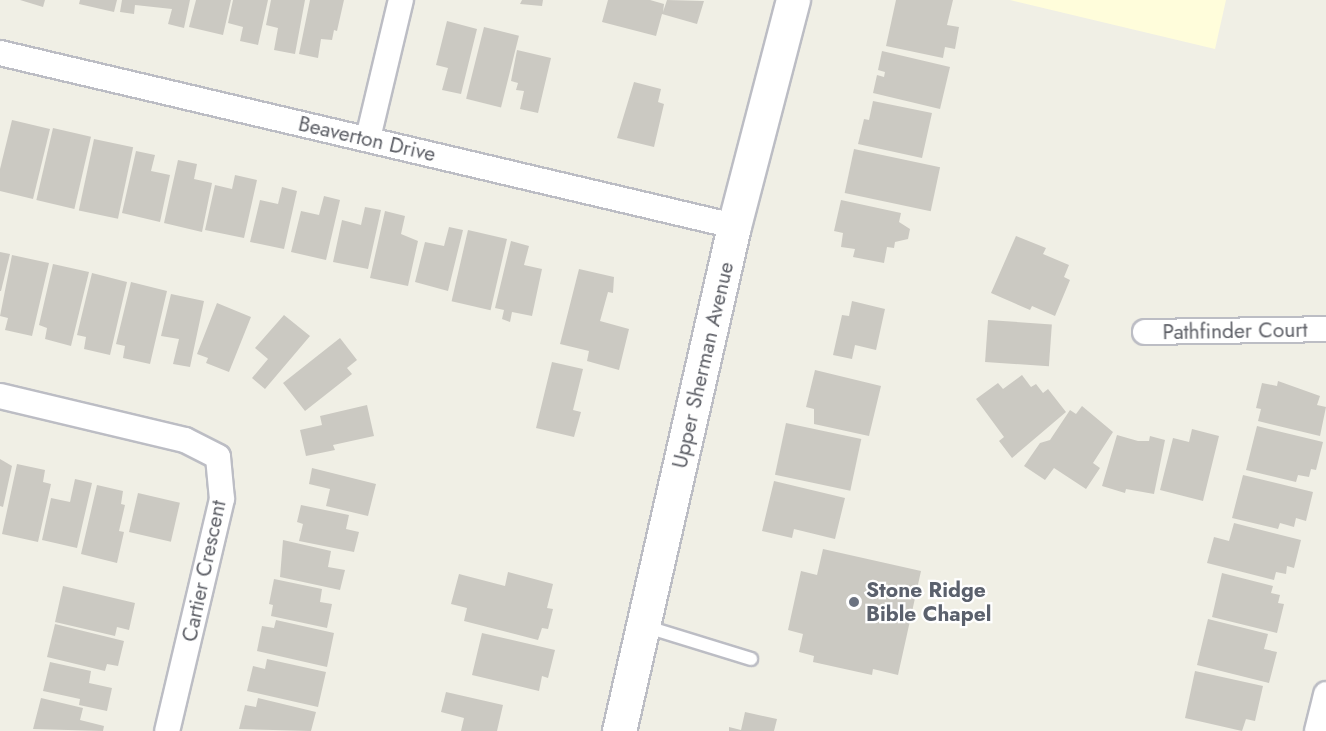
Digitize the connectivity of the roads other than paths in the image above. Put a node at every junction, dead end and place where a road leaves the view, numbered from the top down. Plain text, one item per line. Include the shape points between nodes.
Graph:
1 (401, 0) edge
2 (793, 0) edge
3 (0, 53) edge
4 (368, 138) junction
5 (734, 226) junction
6 (1326, 329) edge
7 (1145, 332) dead end
8 (0, 396) edge
9 (643, 626) junction
10 (751, 659) dead end
11 (1326, 694) edge
12 (167, 731) edge
13 (619, 731) edge
14 (1317, 731) edge

1 - 4 street
2 - 5 main road, Upper Sherman Avenue
3 - 4 street, Beaverton Drive
4 - 5 street, Beaverton Drive
5 - 9 main road, Upper Sherman Avenue
6 - 7 street, Pathfinder Court
8 - 12 street, Cartier Crescent via 185,440 218,457 222,500
9 - 10 lane
9 - 13 main road, Upper Sherman Avenue
11 - 14 street

